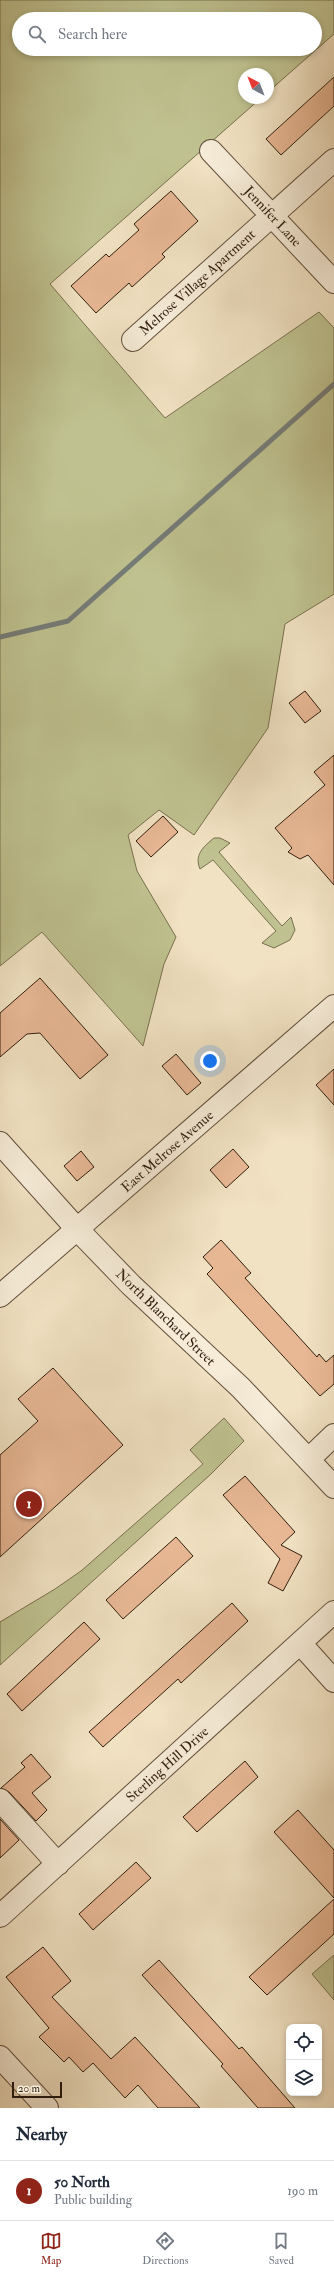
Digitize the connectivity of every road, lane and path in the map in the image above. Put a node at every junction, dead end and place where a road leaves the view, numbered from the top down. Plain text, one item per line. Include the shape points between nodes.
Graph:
1 (211, 151) dead end
2 (334, 160) edge
3 (272, 215) junction
4 (334, 282) edge
5 (132, 340) dead end
6 (334, 1006) edge
7 (0, 1143) edge
8 (77, 1230) junction
9 (0, 1296) edge
10 (334, 1435) edge
11 (309, 1459) junction
12 (334, 1487) edge
13 (334, 1612) edge
14 (300, 1643) junction
15 (334, 1681) edge
16 (0, 1800) edge
17 (58, 1864) junction
18 (0, 1916) edge
19 (0, 2057) edge
20 (47, 2108) edge

1 - 3 street, Jennifer Lane
2 - 3 street, Melrose Village Apartment
3 - 4 street, Jennifer Lane
3 - 5 street, Melrose Village Apartment
6 - 8 street, East Melrose Avenue
7 - 8 street, North Blanchard Street
8 - 9 street, East Melrose Avenue
8 - 11 street, North Blanchard Street via 241,1388
10 - 11 street
11 - 12 street, North Blanchard Street
13 - 14 street, Sterling Hill Drive
14 - 15 street
14 - 17 street, Sterling Hill Drive
16 - 17 street
17 - 18 street, Sterling Hill Drive
19 - 20 street

